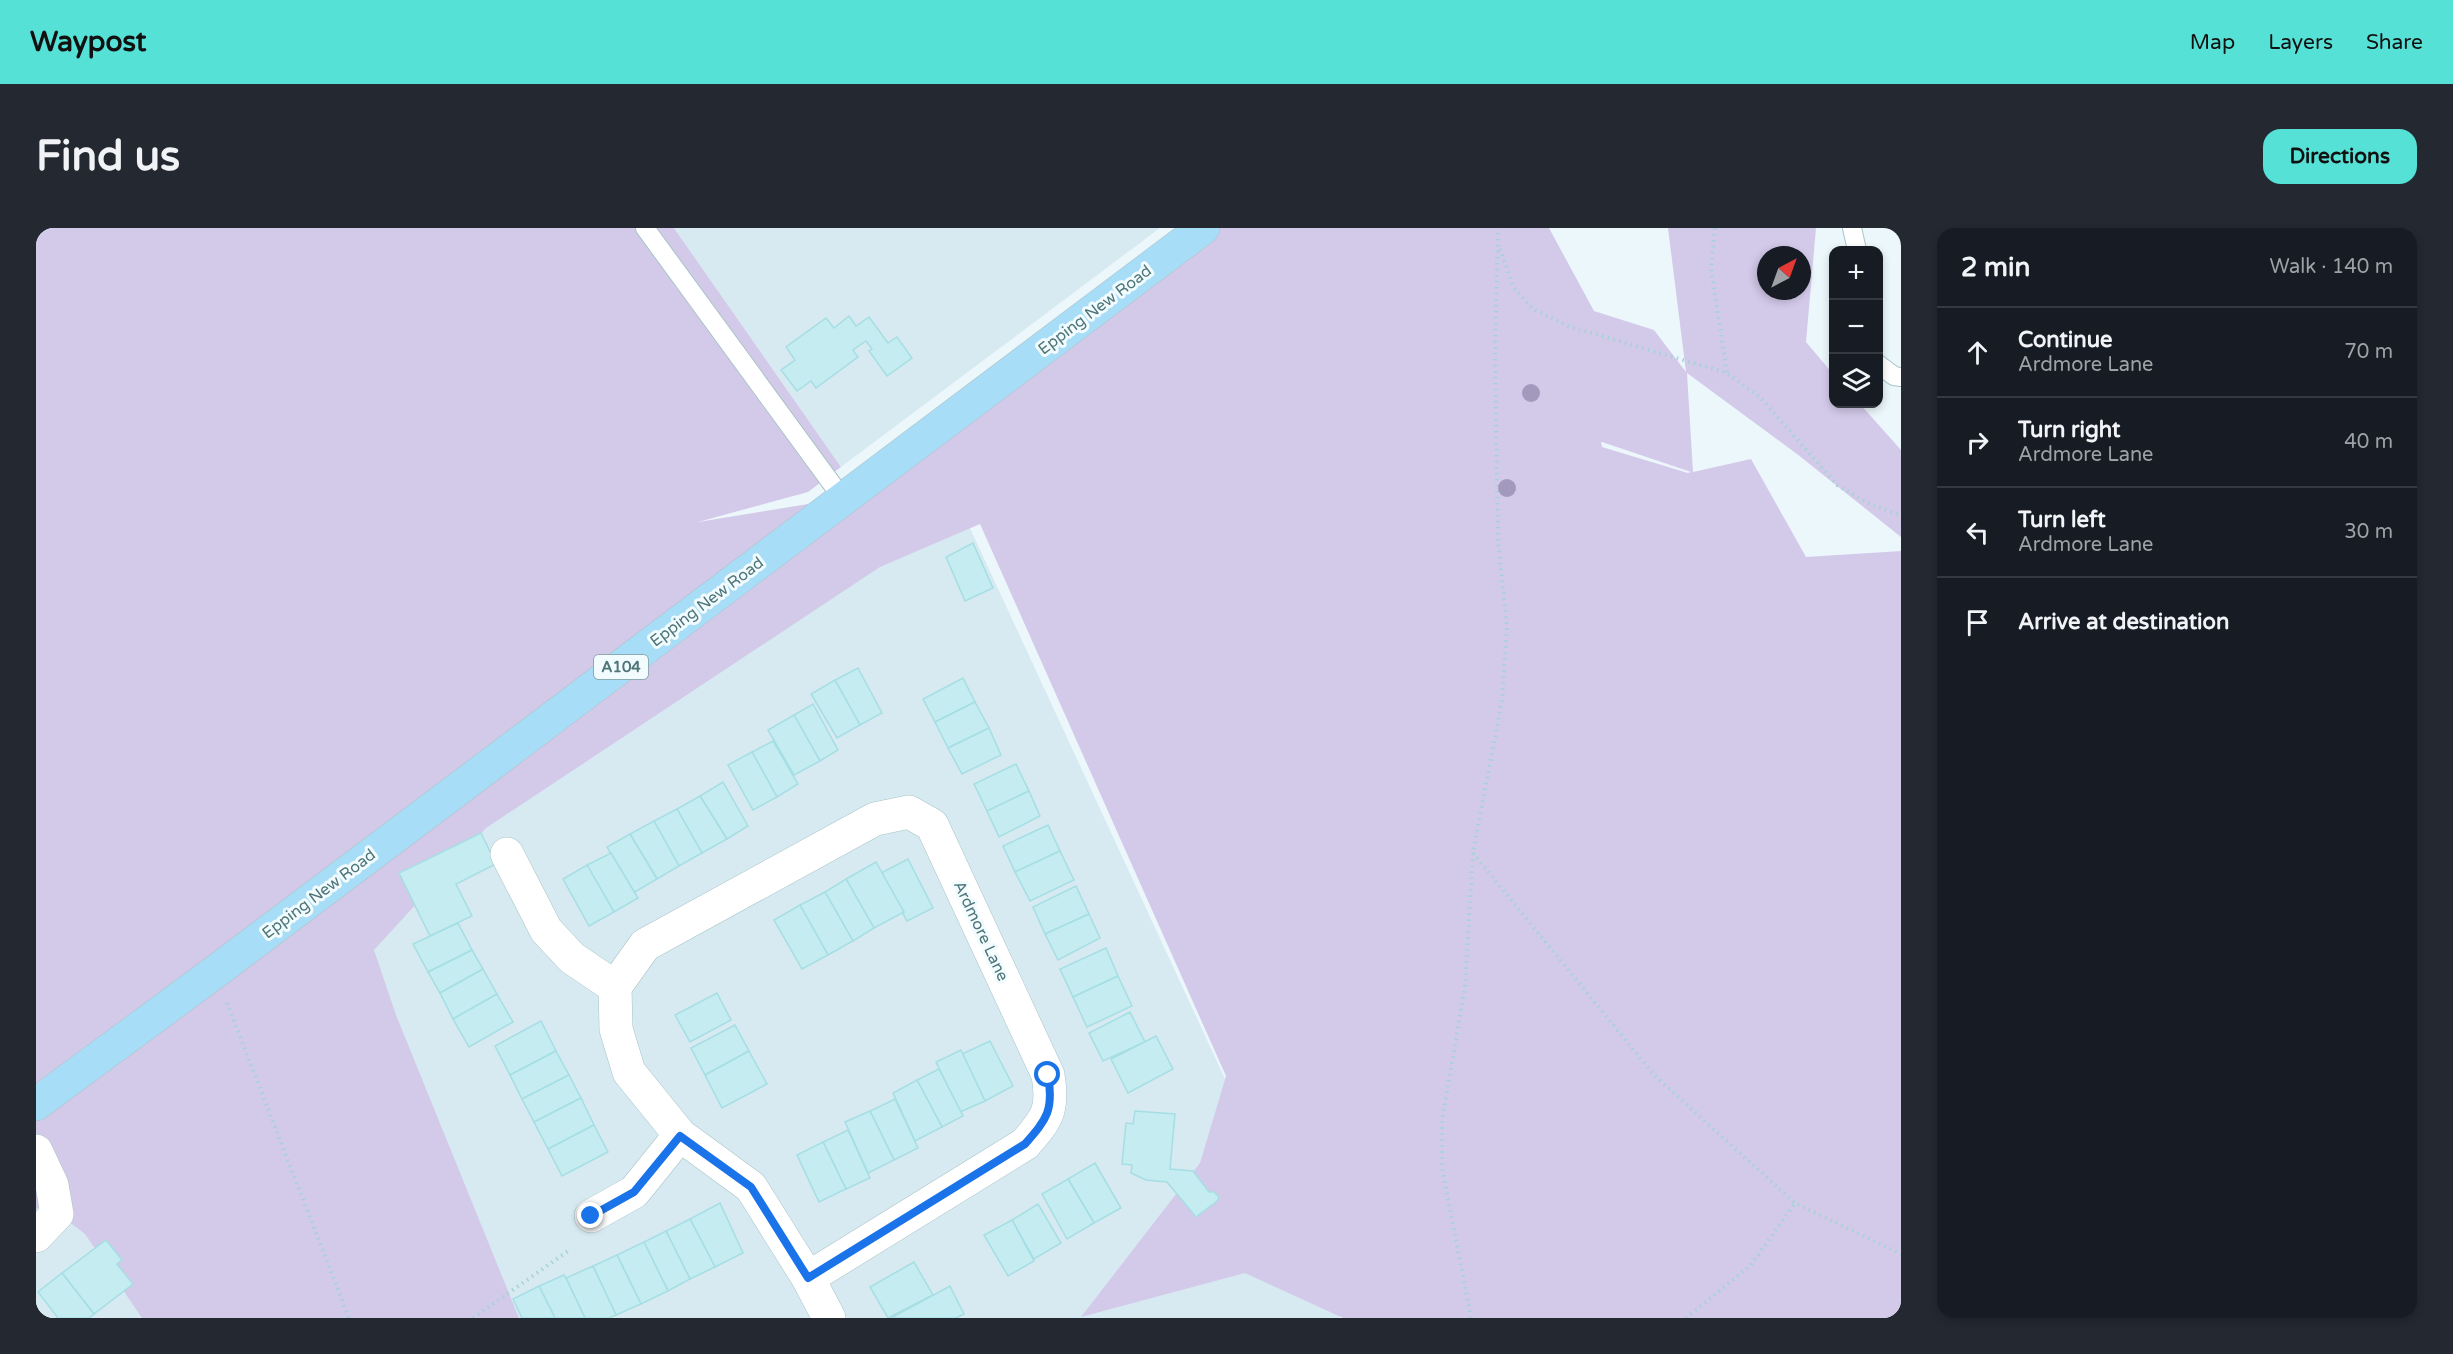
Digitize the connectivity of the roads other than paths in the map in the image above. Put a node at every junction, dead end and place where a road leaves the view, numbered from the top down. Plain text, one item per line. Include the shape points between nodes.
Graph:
1 (645, 228) edge
2 (1203, 228) edge
3 (1852, 228) edge
4 (1856, 246) edge
5 (1883, 367) edge
6 (1901, 377) edge
7 (843, 500) junction
8 (507, 854) dead end
9 (615, 987) junction
10 (36, 1104) edge
11 (680, 1136) junction
12 (36, 1151) edge
13 (591, 1216) dead end
14 (36, 1236) edge
15 (808, 1278) junction
16 (829, 1318) edge

1 - 7 lane
2 - 7 main road, Epping New Road / A104
3 - 4 lane
5 - 6 lane
7 - 10 main road, Epping New Road / A104
8 - 9 street via 546,930 572,958
9 - 11 street via 616,1029 628,1072
9 - 15 street, Ardmore Lane via 645,945 875,819 909,812 932,825 1048,1075 1052,1098 1046,1120 1025,1144
11 - 13 street via 634,1192
11 - 15 street via 751,1187
12 - 14 street via 52,1185 57,1214
15 - 16 street

